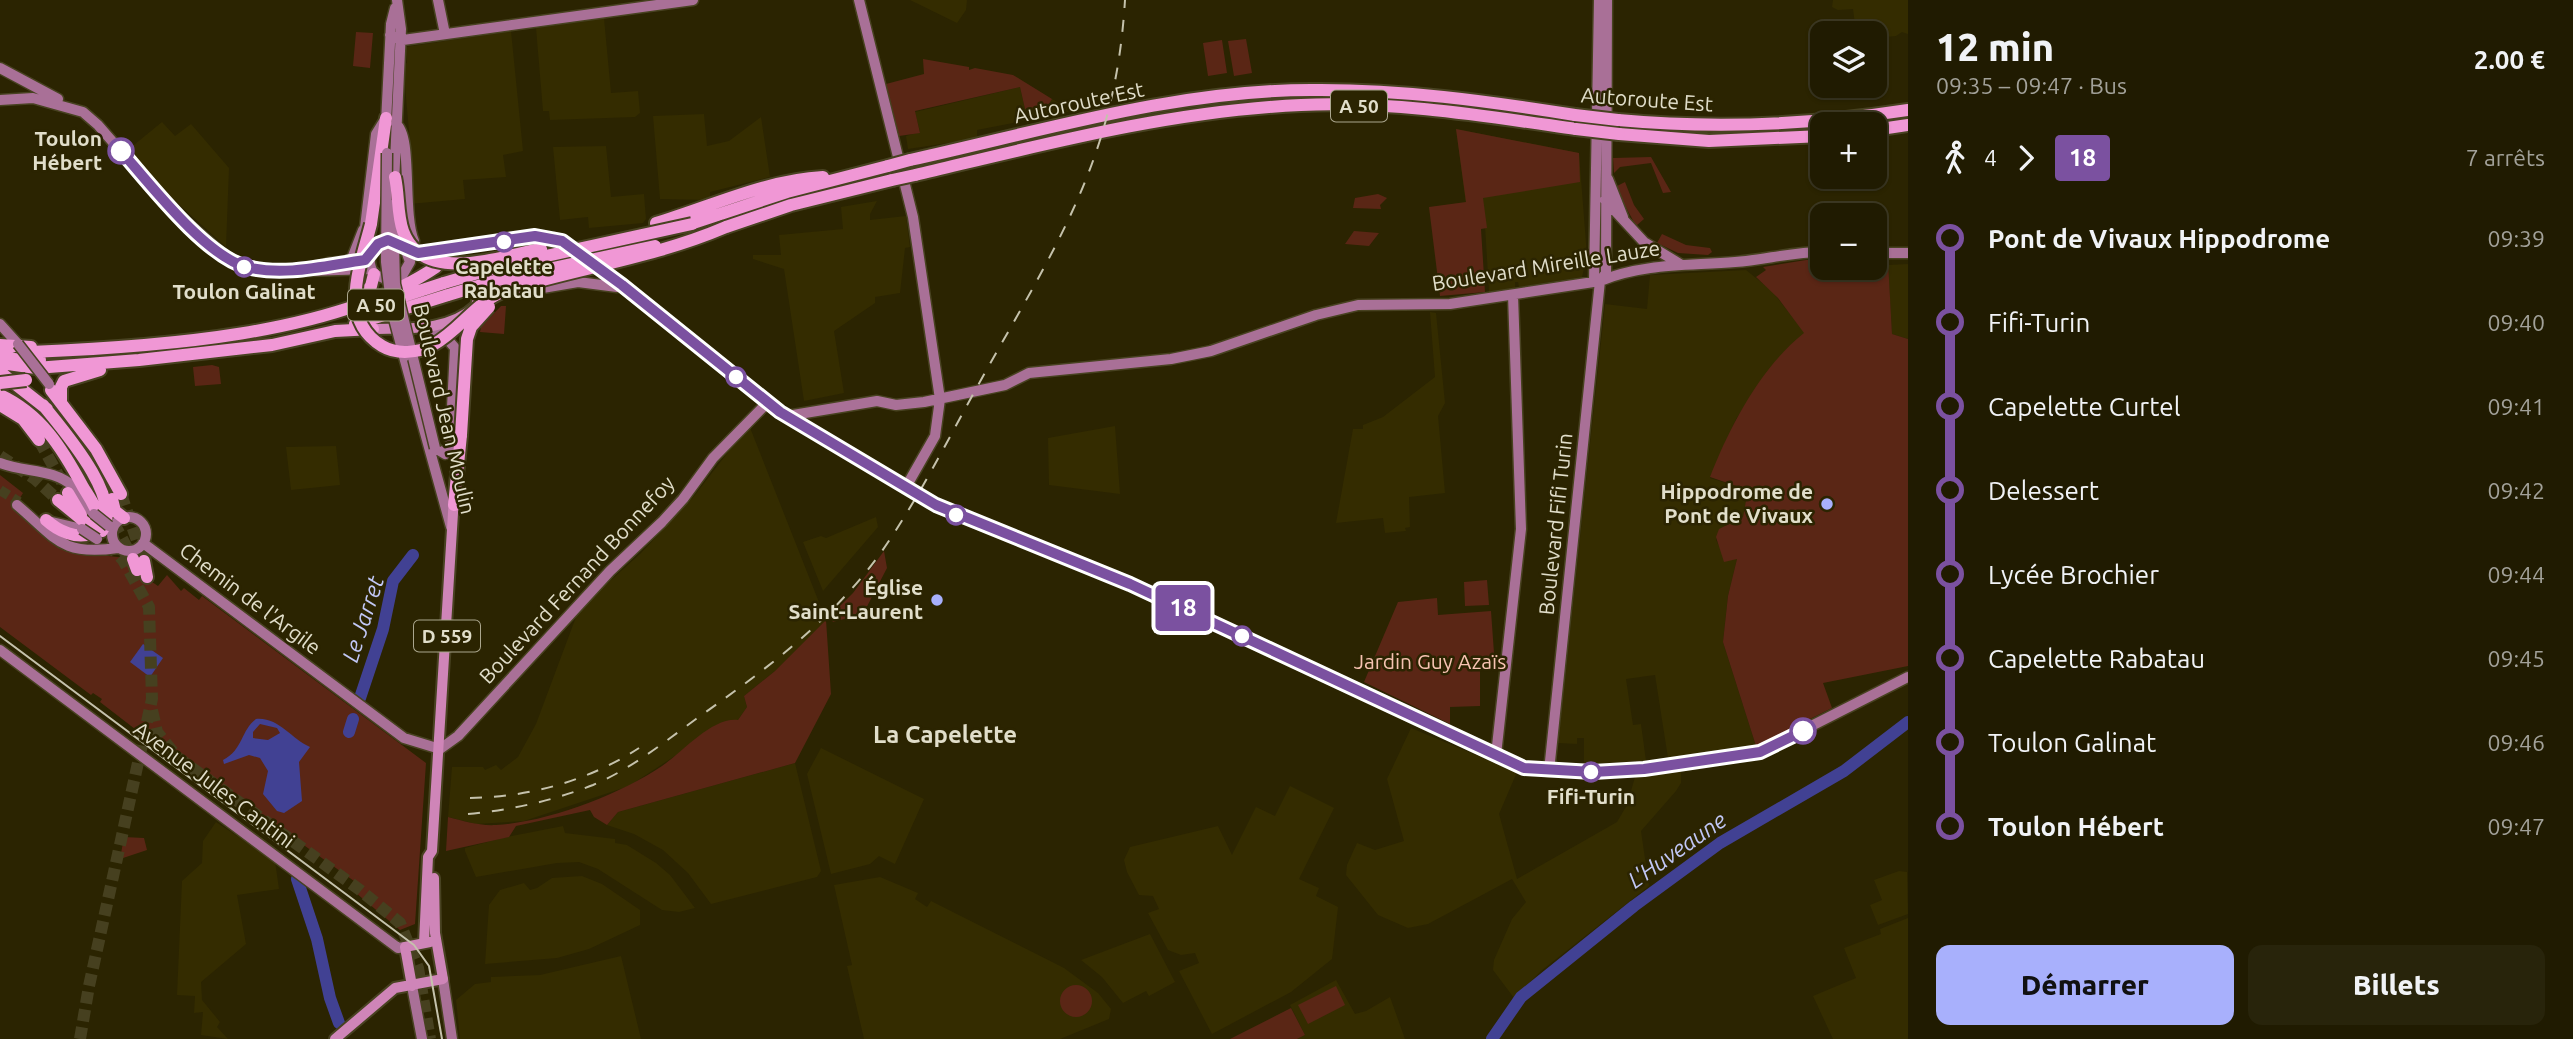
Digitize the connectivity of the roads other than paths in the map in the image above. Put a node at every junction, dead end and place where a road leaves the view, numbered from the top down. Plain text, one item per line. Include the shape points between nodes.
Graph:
1 (438, 0) edge
2 (693, 0) edge
3 (859, 0) edge
4 (1599, 0) edge
5 (1607, 0) edge
6 (396, 2) edge
7 (445, 34) junction
8 (395, 37) junction
9 (0, 68) edge
10 (37, 95) junction
11 (0, 100) edge
12 (1908, 110) edge
13 (391, 121) junction
14 (1908, 125) edge
15 (1887, 128) edge
16 (1810, 137) edge
17 (391, 153) junction
18 (1602, 173) junction
19 (848, 176) junction
20 (395, 177) junction
21 (1605, 201) junction
22 (747, 213) junction
23 (1624, 221) junction
24 (409, 222) junction
25 (368, 223) junction
26 (656, 223) dead end
27 (692, 224) junction
28 (726, 227) junction
29 (403, 246) junction
30 (428, 250) junction
31 (1810, 253) edge
32 (1887, 253) edge
33 (1908, 253) edge
34 (370, 255) junction
35 (351, 261) junction
36 (410, 263) junction
37 (1684, 265) junction
38 (436, 267) junction
39 (293, 270) junction
40 (372, 272) junction
41 (574, 274) junction
42 (603, 274) junction
43 (590, 281) junction
44 (1597, 281) junction
45 (617, 288) junction
46 (446, 289) junction
47 (1513, 295) junction
48 (641, 301) junction
49 (476, 306) junction
50 (346, 308) junction
51 (463, 315) junction
52 (0, 324) edge
53 (279, 327) junction
54 (307, 327) junction
55 (424, 327) junction
56 (373, 328) joint
57 (335, 331) junction
58 (146, 343) junction
59 (31, 352) dead end
60 (204, 353) junction
61 (1, 354) edge
62 (139, 360) junction
63 (0, 372) edge
64 (0, 382) edge
65 (50, 387) junction
66 (0, 394) edge
67 (940, 399) junction
68 (61, 401) junction
69 (768, 402) junction
70 (0, 405) edge
71 (43, 405) junction
72 (23, 408) junction
73 (787, 416) junction
74 (39, 440) tunnel mouth
75 (432, 449) junction
76 (0, 463) edge
77 (906, 487) junction
78 (68, 494) junction
79 (97, 494) tunnel mouth
80 (121, 495) tunnel mouth
81 (18, 503) tunnel mouth
82 (454, 505) junction
83 (127, 517) junction
84 (88, 523) junction
85 (45, 524) junction
86 (111, 530) junction
87 (453, 535) junction
88 (144, 543) junction
89 (118, 548) junction
90 (0, 650) edge
91 (1908, 677) edge
92 (440, 749) junction
93 (1496, 755) junction
94 (1549, 771) junction
95 (432, 851) junction
96 (437, 942) junction
97 (424, 943) junction
98 (405, 947) junction
99 (443, 979) junction
100 (412, 986) junction
101 (340, 1035) edge
102 (422, 1039) edge
103 (453, 1039) edge

1 - 7 street
2 - 7 street
3 - 67 street via 912,216
4 - 18 street
5 - 18 street
6 - 8 street, Boulevard Jean Moulin
7 - 8 street
8 - 13 street, Boulevard Jean Moulin
9 - 10 street
10 - 11 street
10 - 39 street via 75,108 98,125 170,209 224,257 248,268
12 - 19 highway, Autoroute Est / A 50, bridge via 1751,126 1618,120 1389,92 1240,94 1136,109
13 - 17 street, Boulevard Jean Moulin
13 - 24 street via 404,132
13 - 25 highway
14 - 15 highway
16 - 22 highway, Autoroute Est / A 50, bridge via 1709,141 1384,106 1247,109 1142,123
17 - 20 street, Boulevard Jean Moulin
17 - 75 street, Boulevard Jean Moulin, bridge via 388,287
18 - 21 street
18 - 23 street
18 - 44 street
19 - 22 highway, Autoroute Est / A 50
19 - 26 highway via 806,178
20 - 27 highway, bridge via 407,239 422,256 449,264
20 - 75 street, Boulevard Jean Moulin, bridge via 395,284
21 - 23 street
21 - 44 street via 1606,273
22 - 27 highway, Autoroute Est / A 50
22 - 28 highway, Autoroute Est / A 50
23 - 37 street via 1653,249
24 - 29 street
24 - 30 street via 417,247
25 - 34 street via 364,241
25 - 35 street
25 - 41 highway, bridge via 355,304 364,331 386,348 406,352 425,348 492,296
27 - 46 highway, Autoroute Est / A 50, bridge via 505,265
28 - 41 highway, bridge via 682,246
28 - 46 highway, Autoroute Est / A 50, bridge via 653,247
29 - 30 street via 418,253
29 - 34 street via 383,241
29 - 36 street
30 - 36 street
30 - 42 street via 545,236 562,241
31 - 37 street, Boulevard Mireille Lauze
32 - 33 street
34 - 35 street
34 - 40 street
35 - 39 street
36 - 38 street via 421,271
36 - 40 street via 406,273 394,280 381,279
37 - 44 street, Boulevard Mireille Lauze via 1633,270
38 - 49 main road via 462,257 477,263 482,280
38 - 50 highway via 406,285
39 - 40 street
40 - 50 highway via 372,286
41 - 82 highway, bridge via 504,298 482,312 467,339
42 - 43 street
42 - 45 street
42 - 48 street
43 - 45 street
43 - 49 street via 506,295
44 - 47 street, Boulevard Mireille Lauze
44 - 94 street, Boulevard Fifi Turin
45 - 48 street
46 - 54 highway, Autoroute Est / A 50
46 - 57 highway, Autoroute Est / A 50
47 - 67 street, Boulevard Mireille Lauze via 1450,304 1358,305 1211,351 1029,373 1005,385
47 - 93 street via 1521,529
48 - 69 street
49 - 51 main road
49 - 82 main road via 463,464
50 - 53 highway
51 - 55 main road via 440,326
51 - 82 main road
52 - 65 street, bridge
53 - 54 highway, Autoroute Est
53 - 58 highway
54 - 61 highway via 259,339 85,358 24,359
55 - 56 main road
55 - 75 street via 442,333 453,343 456,354 450,447 445,454
56 - 57 highway
57 - 60 highway
58 - 59 highway
58 - 61 highway via 120,340 25,347
60 - 62 highway
60 - 68 highway via 72,376 61,387
61 - 62 highway via 36,368
62 - 64 highway, bridge
63 - 71 highway
64 - 79 highway via 50,424
65 - 68 highway
65 - 83 street via 99,462
66 - 72 highway
67 - 73 street, Boulevard Mireille Lauze via 896,405 877,401
67 - 77 street via 935,436
68 - 80 highway via 96,449
69 - 73 street
69 - 92 street, Boulevard Fernand Bonnefoy via 713,458 662,522 610,571 458,736
70 - 74 highway via 23,419
71 - 83 highway via 76,438 101,477 115,511
71 - 85 highway via 101,489 108,515 103,530 88,540 66,538
72 - 78 highway via 44,434
72 - 85 highway via 53,437 99,521 93,533 81,536
73 - 77 street
75 - 87 street, Boulevard Jean Moulin
76 - 78 street via 46,472
77 - 93 street via 965,519 1130,584
78 - 84 highway
78 - 84 street
81 - 85 street
82 - 87 main road
83 - 86 street
83 - 88 street via 144,527
84 - 85 street
84 - 86 street, bridge
84 - 86 street, bridge via 97,539
85 - 89 street via 64,545 78,551
86 - 89 street
87 - 92 main road, D 559
88 - 89 street via 132,551
88 - 92 street, Chemin de l'Argile via 404,738
90 - 98 street, Avenue Jules Cantini via 398,948
91 - 94 street via 1760,752 1622,771
92 - 95 main road, D 559
93 - 94 street via 1524,768
95 - 96 main road, D 559
95 - 97 main road, D 559
96 - 97 main road
96 - 99 main road, D 559
97 - 98 main road
98 - 100 main road
99 - 100 main road
99 - 103 street
100 - 101 main road via 395,988
100 - 102 street

